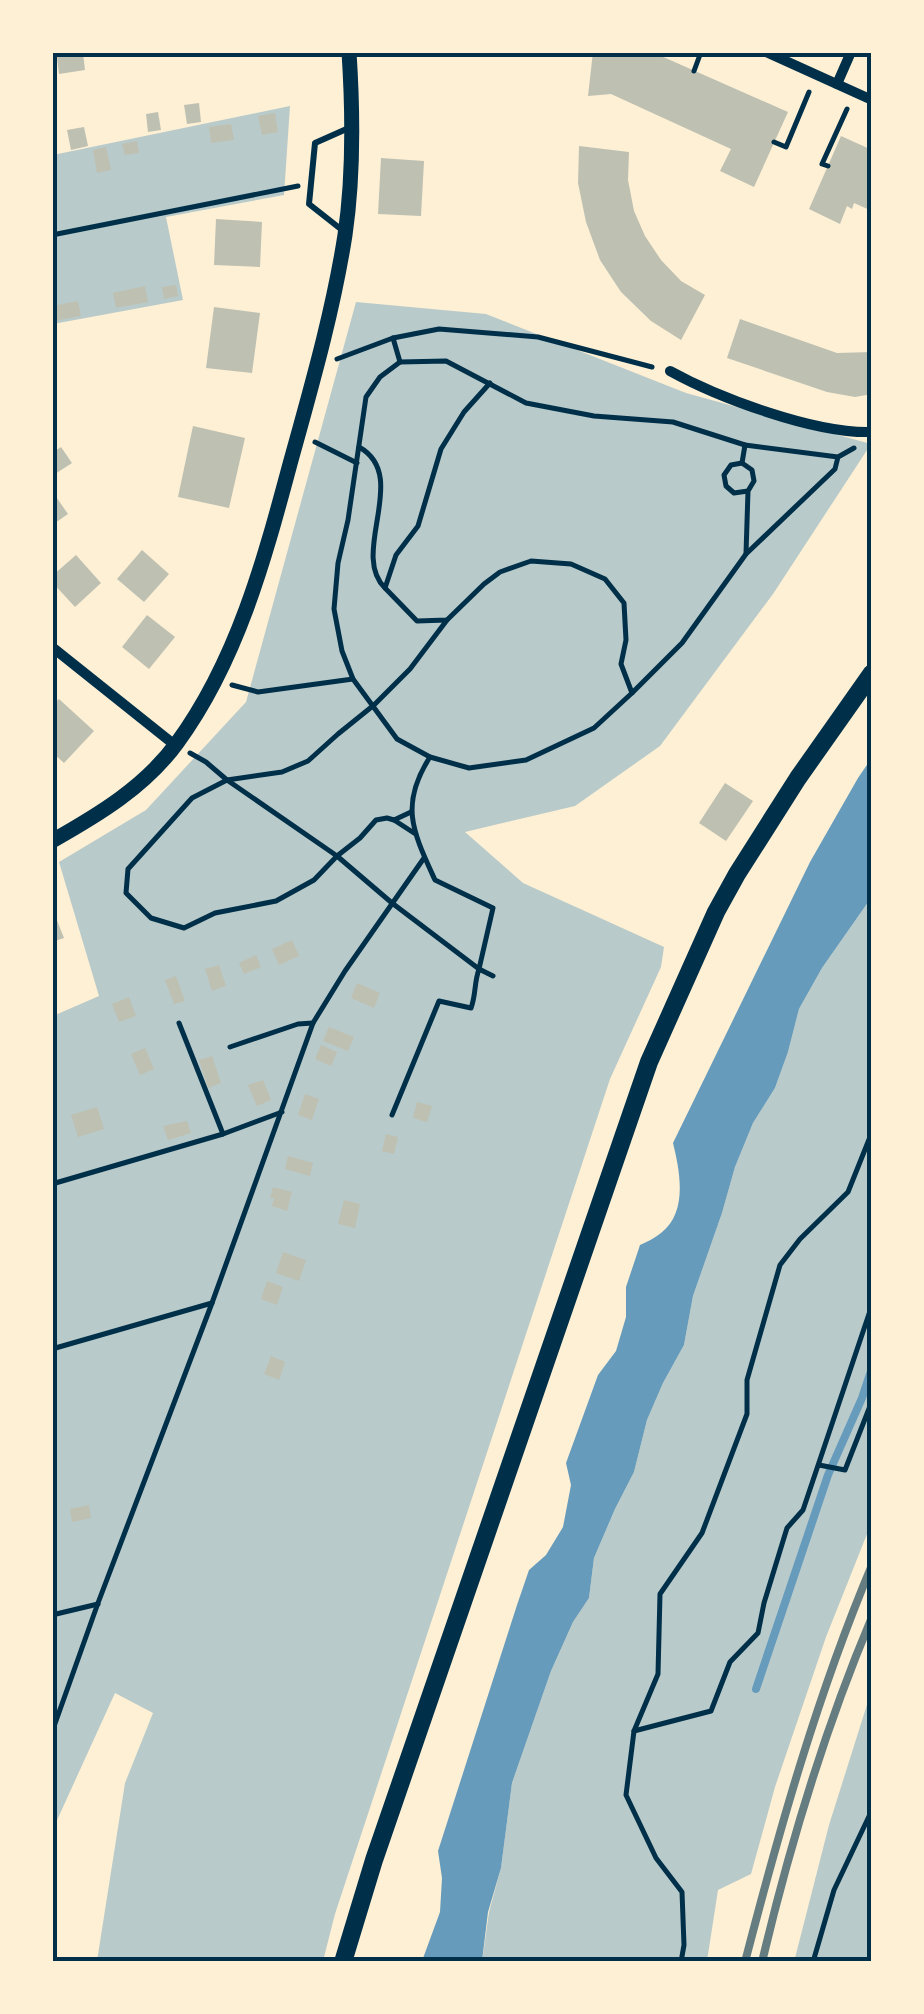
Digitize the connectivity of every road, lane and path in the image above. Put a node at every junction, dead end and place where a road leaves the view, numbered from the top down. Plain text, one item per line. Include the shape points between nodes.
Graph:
1 (349, 52) edge
2 (701, 52) edge
3 (766, 52) edge
4 (851, 52) edge
5 (694, 71) dead end
6 (837, 84) junction
7 (810, 92) dead end
8 (872, 100) edge
9 (846, 109) dead end
10 (352, 127) junction
11 (774, 142) dead end
12 (828, 166) dead end
13 (311, 184) junction
14 (345, 234) junction
15 (52, 235) edge
16 (393, 338) junction
17 (400, 362) junction
18 (643, 365) dead end
19 (317, 366) junction
20 (670, 371) dead end
21 (490, 383) junction
22 (872, 432) edge
23 (298, 434) junction
24 (745, 444) junction
25 (860, 445) dead end
26 (359, 447) junction
27 (838, 457) junction
28 (357, 463) junction
29 (742, 463) junction
30 (748, 491) junction
31 (746, 554) junction
32 (385, 588) junction
33 (447, 620) junction
34 (52, 647) edge
35 (872, 673) edge
36 (352, 679) junction
37 (217, 681) junction
38 (632, 693) junction
39 (374, 706) junction
40 (176, 746) junction
41 (430, 756) junction
42 (227, 780) junction
43 (411, 812) junction
44 (394, 820) junction
45 (416, 835) junction
46 (52, 841) edge
47 (337, 856) junction
48 (424, 858) junction
49 (392, 903) junction
50 (479, 969) junction
51 (493, 976) dead end
52 (179, 1024) dead end
53 (313, 1024) junction
54 (230, 1047) dead end
55 (282, 1112) junction
56 (392, 1115) dead end
57 (872, 1132) edge
58 (222, 1134) junction
59 (52, 1184) edge
60 (212, 1304) junction
61 (872, 1305) edge
62 (52, 1349) edge
63 (872, 1401) edge
64 (820, 1464) junction
65 (98, 1604) junction
66 (52, 1615) edge
67 (634, 1730) junction
68 (52, 1732) edge
69 (872, 1810) edge
70 (343, 1962) edge
71 (681, 1962) edge
72 (813, 1962) edge

1 - 10 street
2 - 5 path
3 - 6 street
4 - 6 street
6 - 8 street
7 - 11 path via 786,147
9 - 12 path via 822,164
10 - 13 lane via 315,143
10 - 14 street
13 - 14 lane via 309,204
13 - 15 path
14 - 19 street
16 - 17 path
16 - 18 path via 439,329 538,336
16 - 19 path
17 - 21 path via 446,361
17 - 26 path via 366,398
19 - 23 street
20 - 22 street via 752,406
21 - 24 path via 526,403 673,422
21 - 32 path via 441,448 418,526 396,555
23 - 28 path
23 - 37 street via 262,568
24 - 27 path
24 - 29 path
25 - 27 path
26 - 28 path
26 - 32 path via 378,470 372,562
27 - 31 path via 834,469
28 - 36 path via 334,609
29 - 30 path via 752,470
29 - 30 path via 724,475 726,486 734,493
30 - 31 path
31 - 38 path via 682,643
32 - 33 path via 418,621
33 - 38 path via 500,572 531,561 571,564 604,578 624,604 620,664
33 - 39 path
34 - 40 street
35 - 70 main road via 737,874 650,1062
36 - 37 path via 258,692
36 - 39 path
37 - 40 street
38 - 41 path via 594,728 526,760 469,768
39 - 41 path via 396,739
39 - 42 path via 308,761
40 - 42 path
40 - 46 street via 134,790
41 - 43 path
42 - 47 path
42 - 47 path via 192,798 128,869 126,893 150,918 184,928 215,913 276,901 314,880
43 - 44 path
43 - 45 path
44 - 45 path
44 - 47 path via 376,820
45 - 48 path
47 - 49 path
48 - 49 path
48 - 50 path via 434,880 494,908
49 - 50 path
49 - 53 path
50 - 51 path
50 - 56 path via 471,1008 439,1001
52 - 58 path
53 - 54 path
53 - 55 path
55 - 58 path
55 - 60 path
57 - 67 path via 848,1192 780,1265 747,1380 747,1414 702,1532 660,1594 658,1674
58 - 59 path
60 - 62 path
60 - 65 path
61 - 64 path
63 - 64 path via 845,1470
64 - 67 path via 803,1510 787,1528 758,1632 730,1662 711,1711
65 - 66 path
65 - 68 path
67 - 71 path via 626,1795 656,1858 682,1892
69 - 72 path via 834,1890

